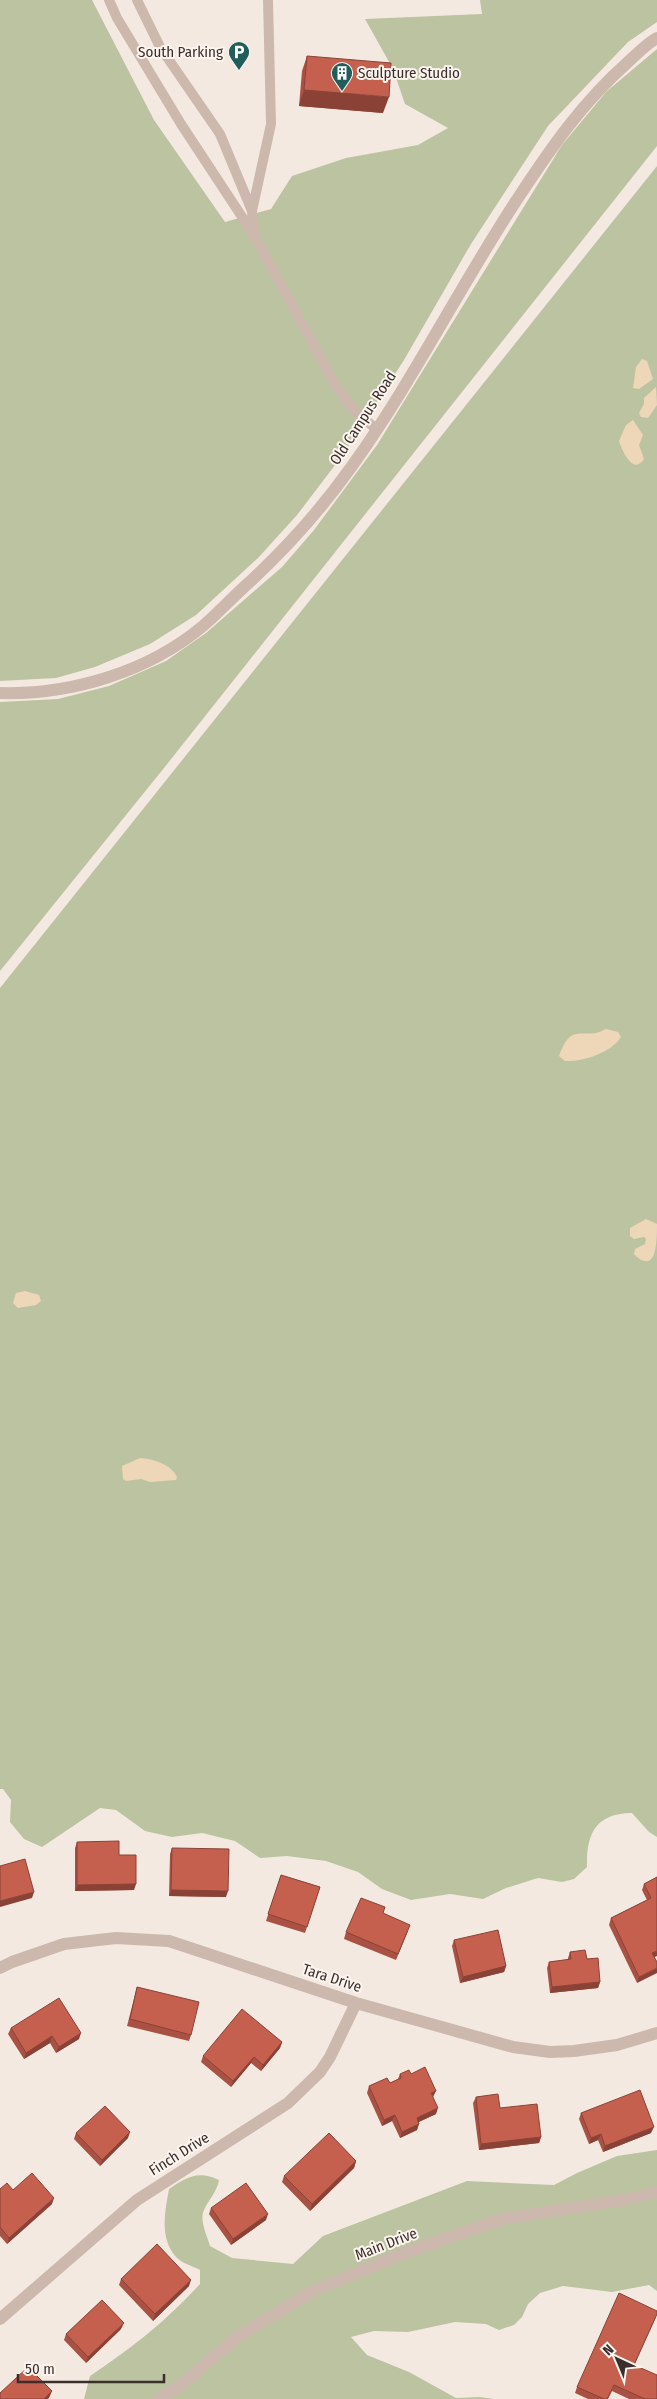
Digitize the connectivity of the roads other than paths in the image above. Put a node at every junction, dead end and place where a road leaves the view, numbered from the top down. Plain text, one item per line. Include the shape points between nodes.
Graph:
1 (109, 0) edge
2 (137, 0) edge
3 (268, 0) edge
4 (657, 38) edge
5 (252, 211) junction
6 (254, 235) junction
7 (376, 430) junction
8 (0, 693) edge
9 (0, 1968) edge
10 (356, 2003) junction
11 (657, 2033) edge
12 (657, 2192) edge
13 (0, 2320) edge
14 (159, 2399) edge

1 - 6 lane via 116,18 181,124
2 - 5 lane via 160,47 220,134
3 - 5 lane via 271,124
4 - 7 street, Old Campus Road via 602,85 556,139 490,240
5 - 6 lane
6 - 7 lane via 335,384 353,409
7 - 8 street, Old Campus Road via 304,528 275,560 202,627 160,655 103,679 58,690
9 - 10 street, Tara Drive via 64,1944 116,1938 169,1941
10 - 11 street, Tara Drive via 533,2050 595,2049
10 - 13 street, Finch Drive via 320,2072 288,2103 137,2200
12 - 14 street, Main Drive via 502,2219 402,2254 311,2292 237,2337 184,2383

